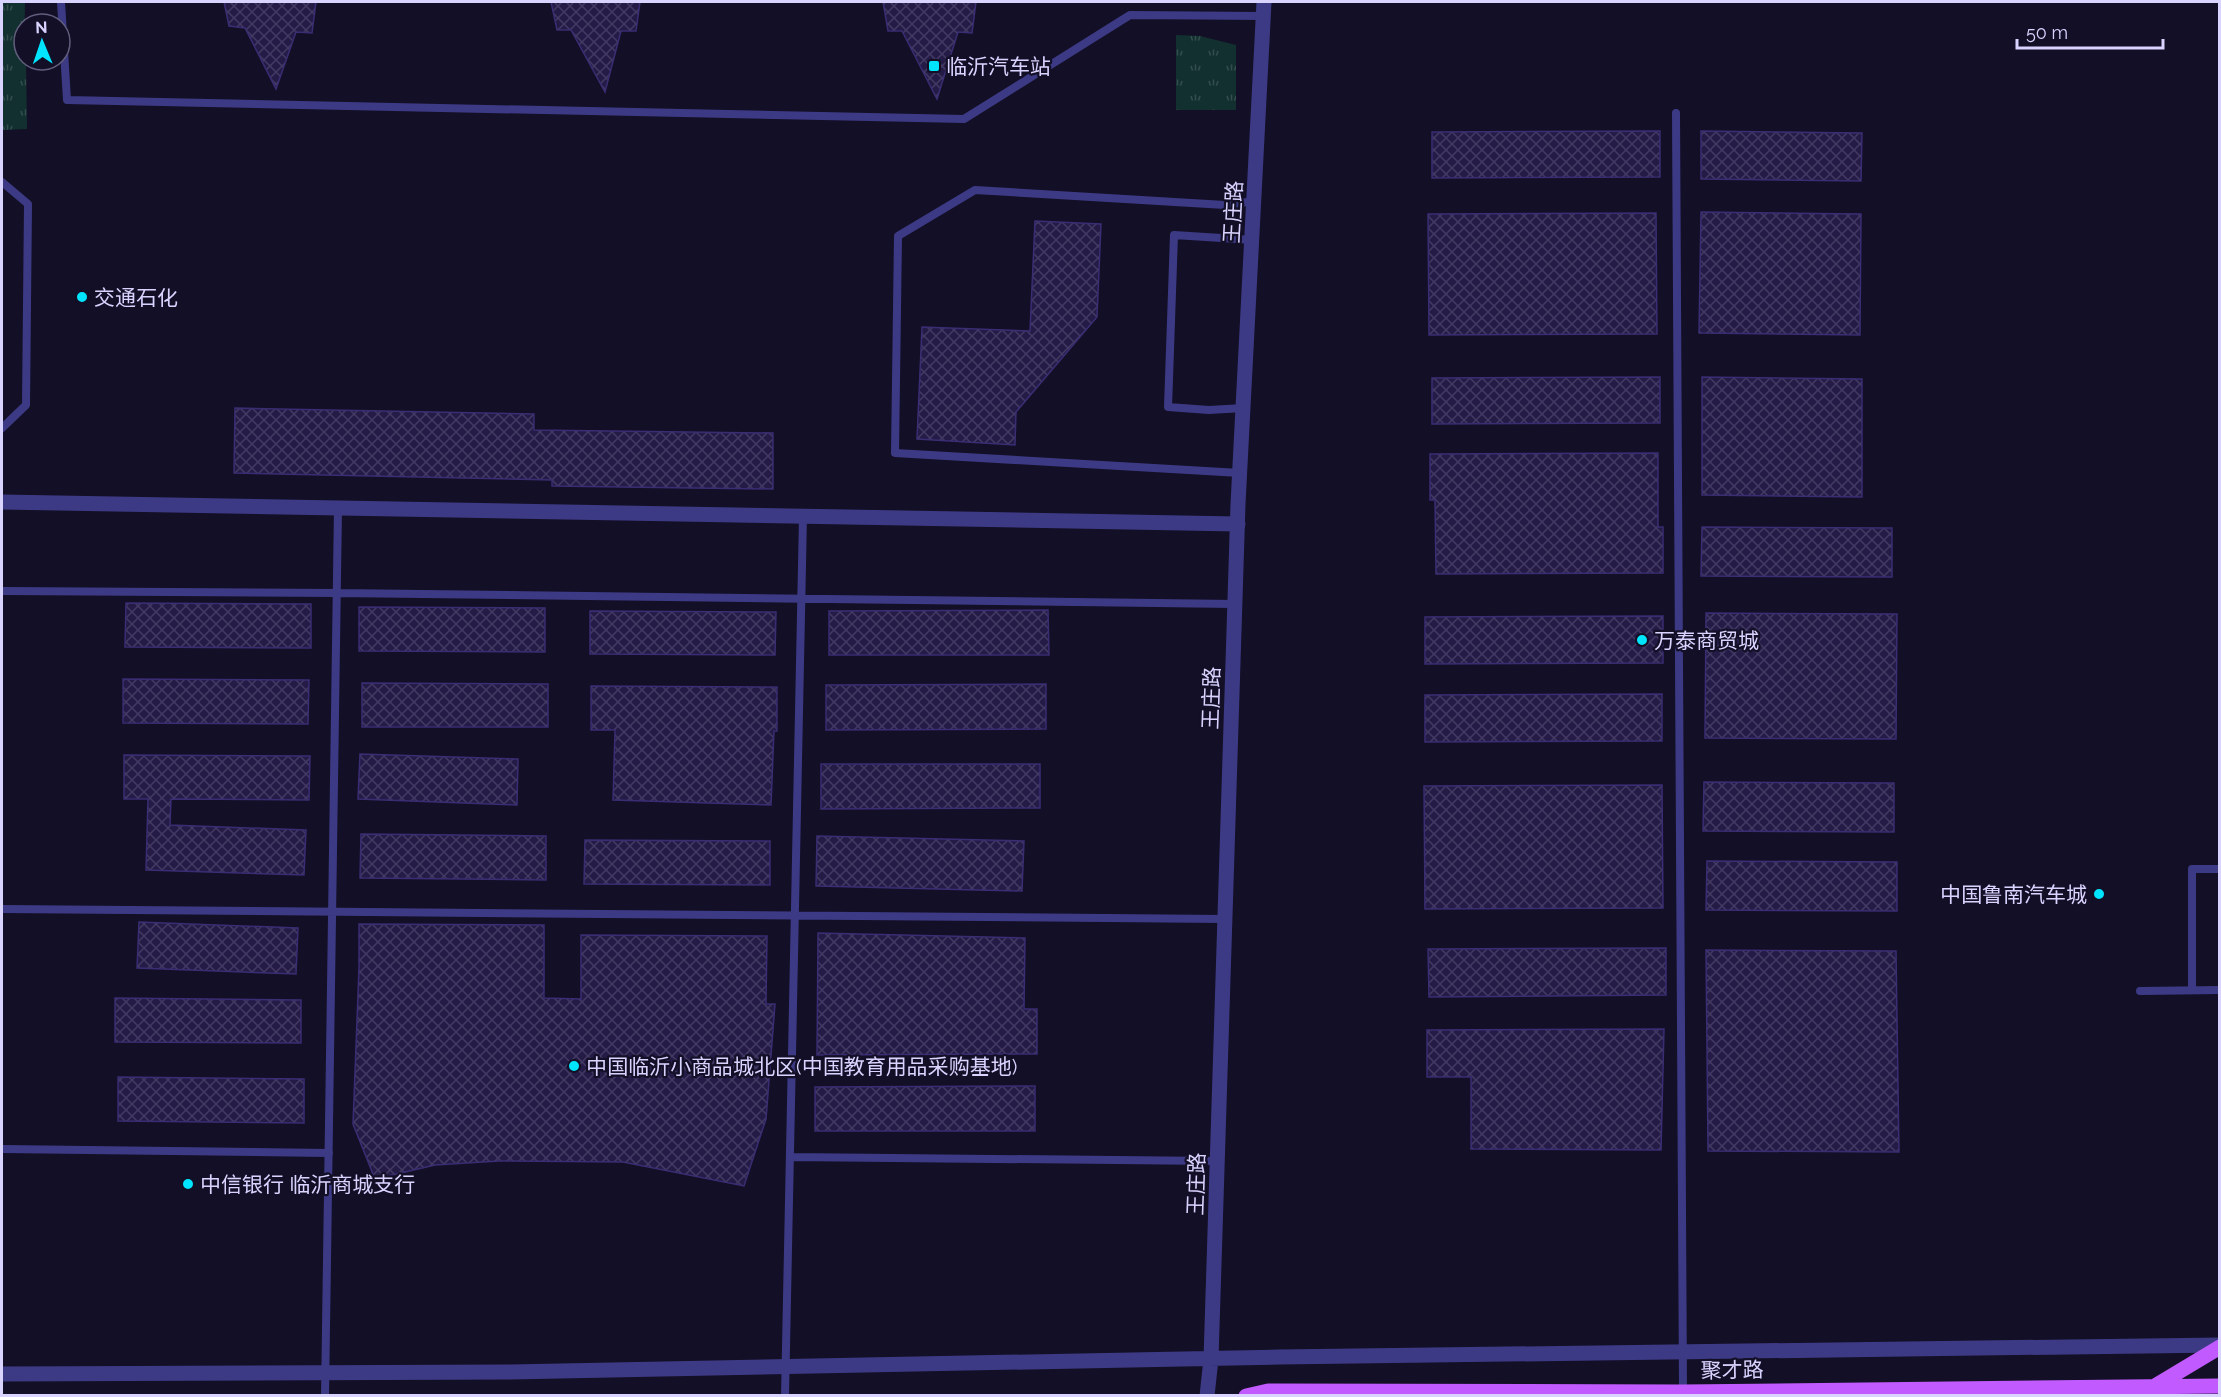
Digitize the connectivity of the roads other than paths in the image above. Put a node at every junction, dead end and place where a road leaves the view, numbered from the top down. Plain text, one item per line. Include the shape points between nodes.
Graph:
1 (61, 2) edge
2 (1264, 9) edge
3 (1676, 113) dead end
4 (2, 182) edge
5 (1255, 201) junction
6 (1253, 240) junction
7 (1244, 408) junction
8 (2, 428) edge
9 (1240, 473) junction
10 (2, 502) edge
11 (338, 508) junction
12 (803, 516) junction
13 (1238, 524) junction
14 (2, 591) edge
15 (337, 593) junction
16 (802, 599) junction
17 (1235, 604) junction
18 (2220, 869) edge
19 (2, 909) edge
20 (332, 912) junction
21 (795, 915) junction
22 (1225, 919) junction
23 (2192, 990) junction
24 (2220, 990) edge
25 (2140, 991) dead end
26 (2, 1149) edge
27 (329, 1153) junction
28 (790, 1157) junction
29 (1217, 1161) junction
30 (2220, 1346) edge
31 (1684, 1353) junction
32 (1211, 1359) junction
33 (787, 1368) junction
34 (325, 1372) junction
35 (2, 1374) edge
36 (2220, 1386) edge
37 (2153, 1387) junction
38 (1683, 1392) junction
39 (325, 1395) edge
40 (786, 1395) edge
41 (1207, 1395) edge
42 (1246, 1395) edge

1 - 2 lane via 67,100 964,119 1130,15
2 - 5 street, 王庄路
3 - 31 lane
4 - 8 lane via 28,204 26,405
5 - 6 street, 王庄路
5 - 9 lane via 1225,206 975,190 898,236 895,453
6 - 7 street, 王庄路
6 - 7 lane via 1174,235 1168,407
7 - 9 street, 王庄路
9 - 13 street, 王庄路
10 - 11 street
11 - 12 street
11 - 15 lane
12 - 13 street
12 - 16 lane
13 - 17 street, 王庄路
14 - 15 lane
15 - 16 lane
15 - 20 lane
16 - 17 lane
16 - 21 lane
17 - 22 street, 王庄路
18 - 23 lane via 2192,869
19 - 20 lane
20 - 21 lane
20 - 27 lane
21 - 22 lane
21 - 28 lane
22 - 29 street, 王庄路
23 - 24 lane
23 - 25 lane
26 - 27 lane
27 - 34 lane
28 - 29 lane
28 - 33 lane
29 - 32 street, 王庄路
30 - 31 street
30 - 37 main road
31 - 32 street
31 - 38 lane
32 - 33 street
32 - 41 street, 王庄路
33 - 34 street
33 - 40 lane
34 - 35 street
34 - 39 lane
36 - 37 main road, 聚才路
37 - 38 main road, 聚才路
38 - 42 main road, 聚才路 via 1268,1391

